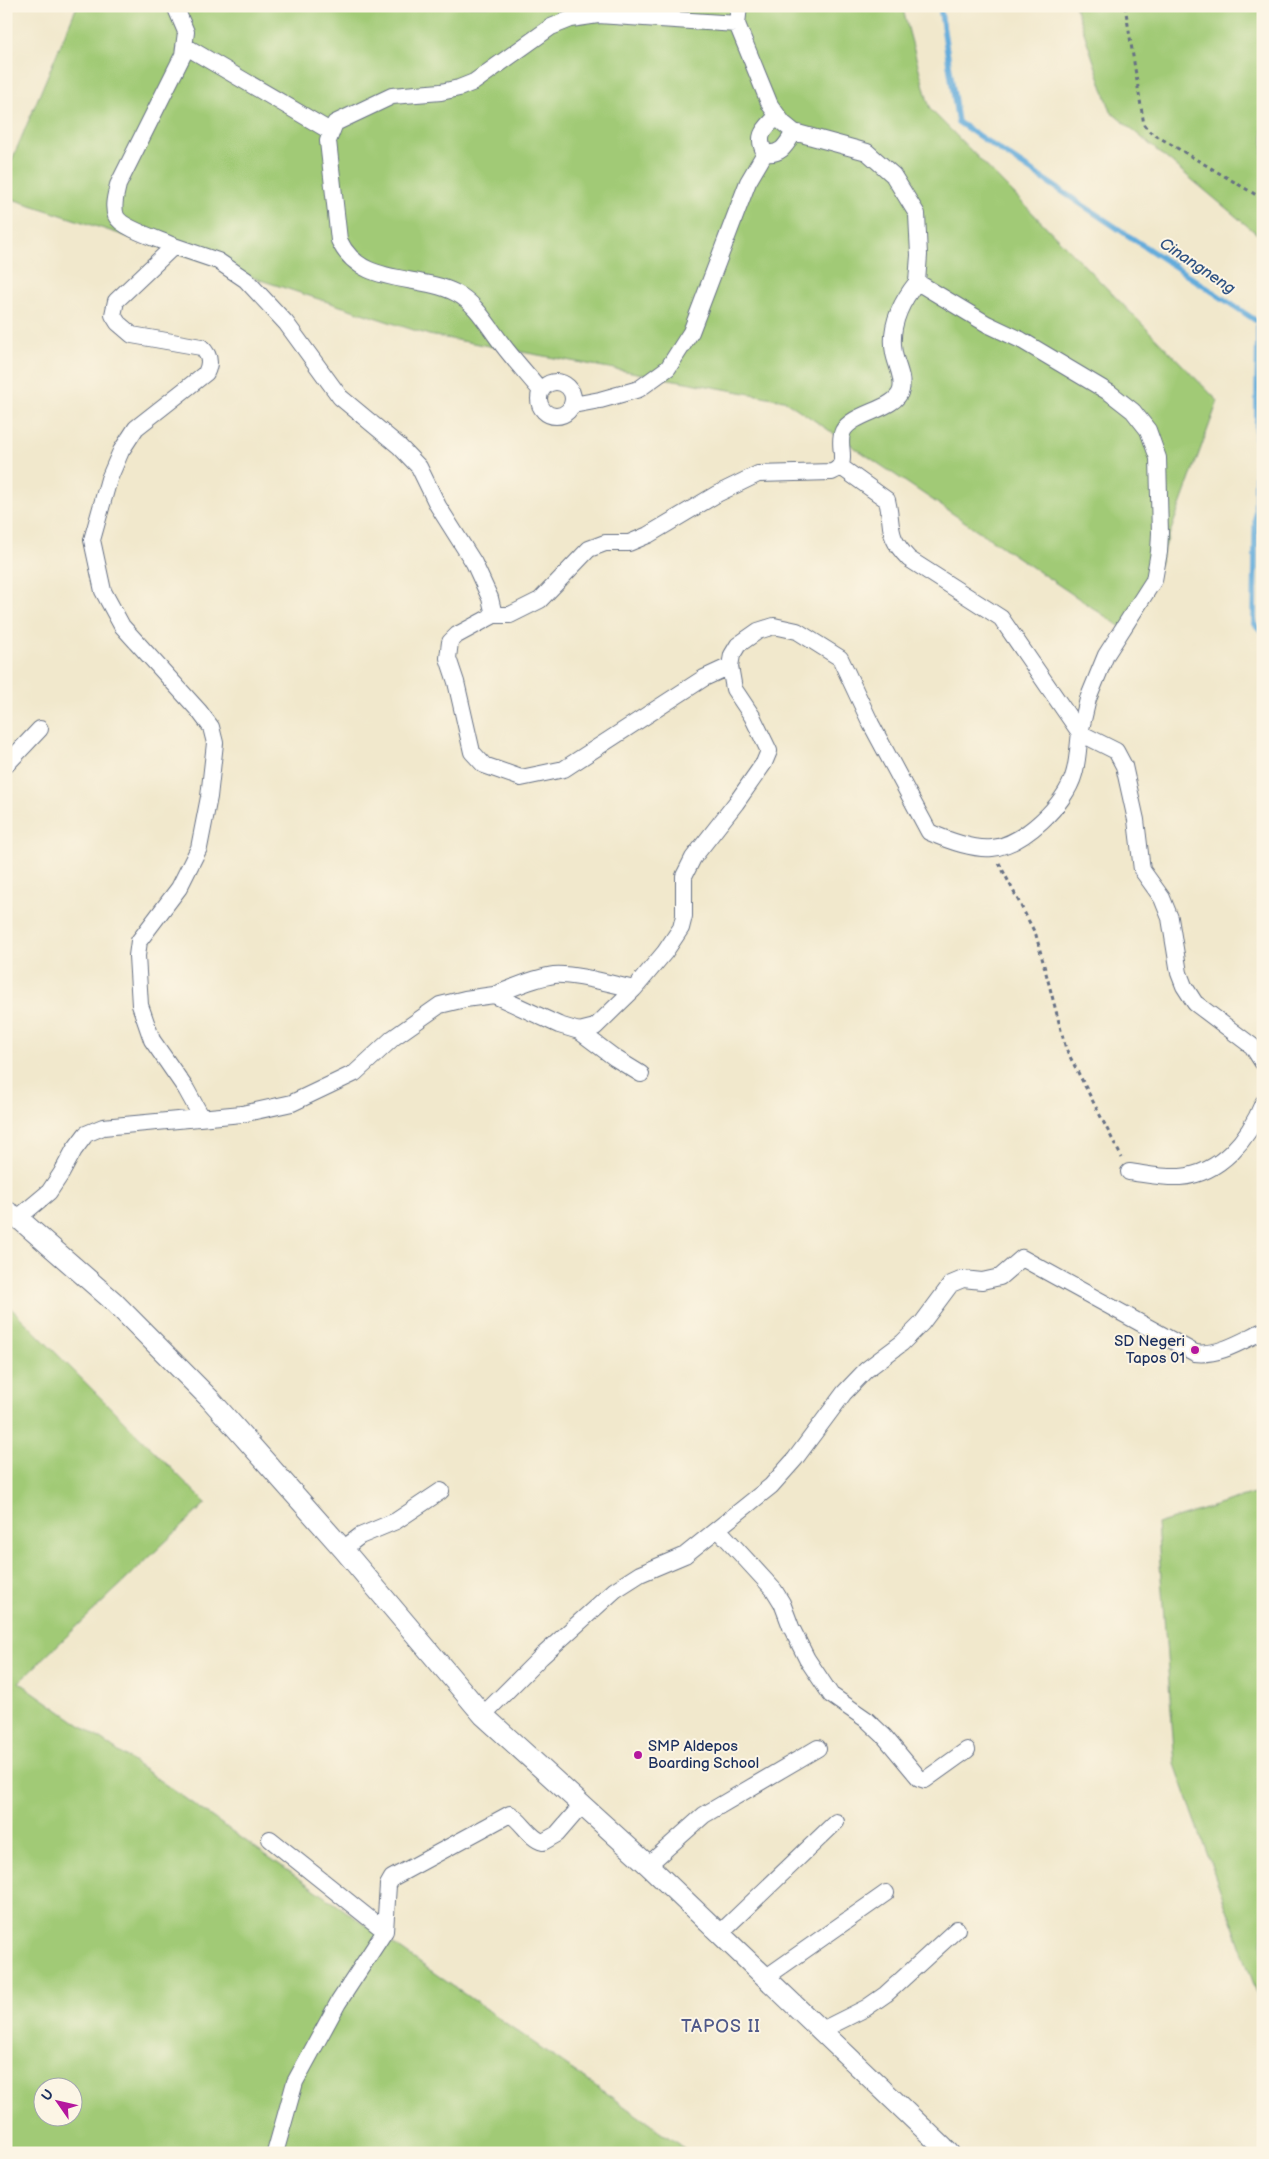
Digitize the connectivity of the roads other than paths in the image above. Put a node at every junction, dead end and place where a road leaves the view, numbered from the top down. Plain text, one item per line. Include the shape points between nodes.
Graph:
1 (175, 6) edge
2 (739, 6) edge
3 (737, 24) junction
4 (186, 46) junction
5 (777, 116) junction
6 (330, 131) junction
7 (794, 132) junction
8 (765, 152) junction
9 (174, 246) junction
10 (917, 282) junction
11 (541, 391) junction
12 (573, 405) junction
13 (840, 467) junction
14 (494, 615) junction
15 (730, 666) junction
16 (40, 729) dead end
17 (1080, 733) junction
18 (6, 765) edge
19 (634, 989) junction
20 (494, 995) junction
21 (579, 1031) junction
22 (1263, 1063) edge
23 (641, 1074) dead end
24 (1263, 1103) edge
25 (201, 1116) junction
26 (1129, 1172) road end
27 (12, 1214) edge
28 (1263, 1331) edge
29 (442, 1491) dead end
30 (718, 1529) junction
31 (343, 1549) junction
32 (484, 1715) junction
33 (818, 1748) dead end
34 (967, 1750) dead end
35 (582, 1805) junction
36 (836, 1822) dead end
37 (270, 1839) dead end
38 (648, 1865) junction
39 (886, 1893) dead end
40 (957, 1929) dead end
41 (386, 1931) junction
42 (719, 1934) junction
43 (765, 1978) junction
44 (820, 2031) junction
45 (275, 2153) edge
46 (949, 2153) edge

1 - 4 street via 186,32
2 - 3 street
3 - 5 street
3 - 6 street via 598,15 571,19 551,27 474,82 441,92 392,96 335,123
4 - 6 street
4 - 9 street via 118,185 114,208 116,217 125,226
5 - 7 street
5 - 8 street via 762,134 761,145
6 - 11 street via 328,141 339,240 345,253 354,262 381,276 437,285 458,294 474,307
7 - 8 street via 780,152
7 - 10 street via 867,152 893,176 917,214
8 - 12 street via 748,182 691,332 668,368 639,389
9 - 14 street via 218,261 246,280 286,323 340,397 419,467 438,506 474,563
9 - 25 street via 116,301 113,315 132,335 202,347 207,352 209,367 206,374 136,428 121,450 109,479 92,540 103,591 122,626 199,711 211,727 215,742 199,848 180,888 139,942 137,956 140,1005 152,1040
10 - 13 street via 908,292 894,328 894,352 901,376 901,391 894,399 848,425 842,438 843,461
10 - 17 street via 1110,393 1133,411 1148,430 1158,458 1160,552 1154,580 1106,655 1088,699
11 - 12 street via 552,382 560,382 571,391
11 - 12 street via 540,405 549,416 563,415
13 - 14 street via 832,472 758,474 716,494 648,535 629,543 605,543 589,549 540,600 510,615
13 - 17 street via 887,500 891,533 909,559 1001,618
14 - 15 street via 457,635 450,642 448,658 472,752 484,765 521,778 564,769 704,678
15 - 17 street via 738,645 758,631 774,626 797,631 833,652 840,658 929,832 968,846 992,848 1012,842 1032,830 1058,804 1074,775
15 - 19 street via 734,689 752,716 768,751 764,763 736,803 693,858 684,876 684,916 680,928
16 - 18 street
17 - 22 street via 1116,751 1124,766 1136,820 1142,870 1162,898 1170,918 1184,986 1195,1003 1252,1046
19 - 20 street via 555,975
19 - 21 street via 595,1027
20 - 21 street
20 - 25 street via 440,1005 393,1038 354,1072 292,1102 242,1114
21 - 23 street
24 - 26 street via 1237,1147 1210,1168 1178,1177
25 - 27 street via 103,1127 86,1134 49,1192
27 - 31 street via 113,1301 210,1399
28 - 30 street via 1218,1352 1207,1355 1195,1353 1022,1258 1000,1277 963,1279 951,1284 922,1323 844,1393 771,1486
29 - 31 street via 396,1521 360,1536
30 - 32 street via 685,1555 640,1574 615,1590 541,1657
30 - 34 street via 774,1590 807,1659 831,1694 884,1736 919,1778 925,1780
31 - 32 street
32 - 35 street
33 - 38 street via 704,1815
35 - 38 street
35 - 41 street via 557,1834 543,1842 536,1841 510,1814 397,1874 388,1885
36 - 42 street
37 - 41 street
38 - 42 street
39 - 43 street
40 - 44 street via 886,1994
41 - 45 street via 338,2003 294,2082
42 - 43 street
43 - 44 street
44 - 46 street

